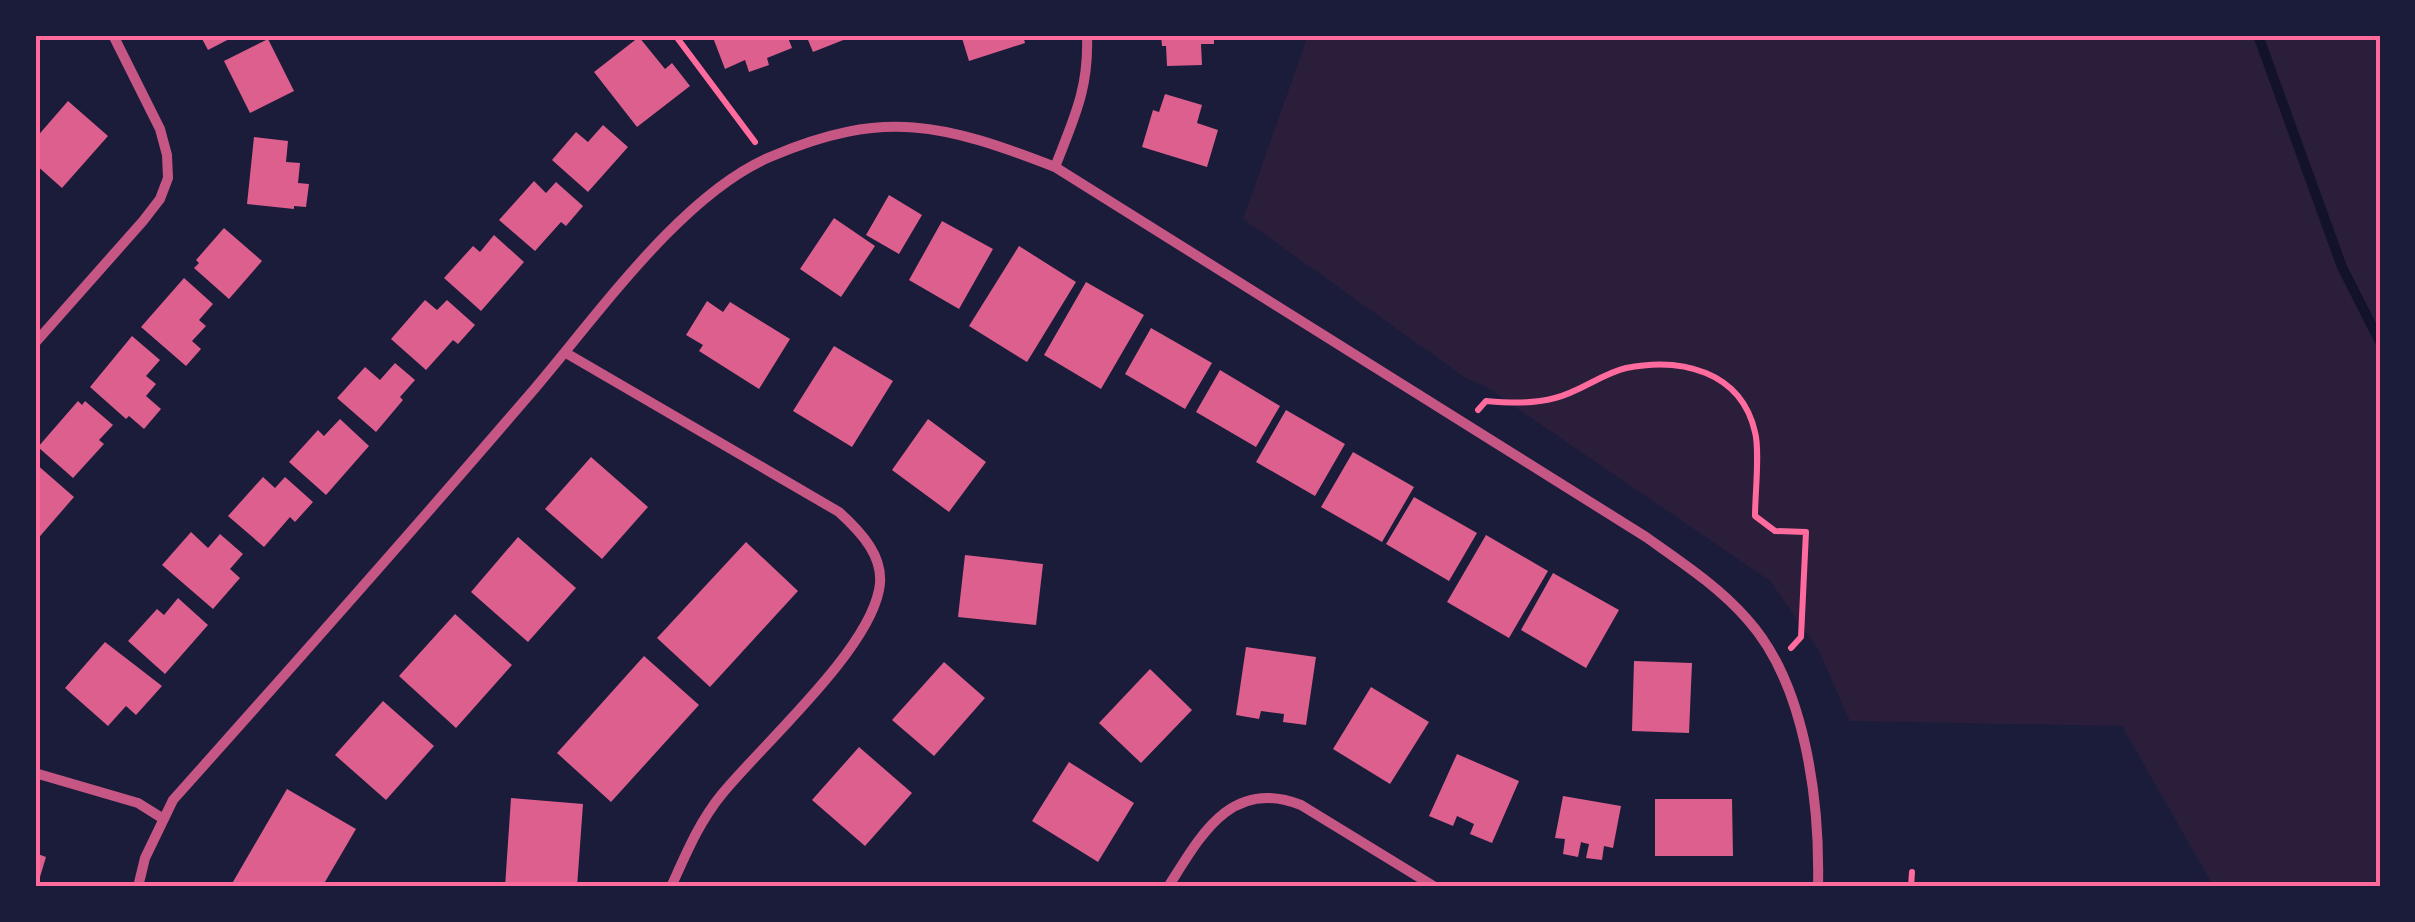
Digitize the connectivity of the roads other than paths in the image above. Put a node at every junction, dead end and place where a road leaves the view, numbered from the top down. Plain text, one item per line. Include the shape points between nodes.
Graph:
1 (113, 35) edge
2 (1087, 35) edge
3 (1054, 167) junction
4 (35, 343) edge
5 (566, 353) junction
6 (35, 772) edge
7 (162, 818) junction
8 (138, 887) edge
9 (671, 887) edge
10 (1168, 887) edge
11 (1436, 887) edge
12 (1818, 887) edge

1 - 4 street via 160,129 168,178 143,221
2 - 3 street via 1088,71
3 - 5 street via 984,140 919,126 850,132 767,158 700,202
3 - 12 street via 1646,537 1749,621 1790,692 1808,755
5 - 7 street via 215,749
5 - 9 street via 839,512 861,532 878,563 880,588 850,650 720,796
6 - 7 street
7 - 8 street
10 - 11 street via 1215,819 1236,806 1278,797

